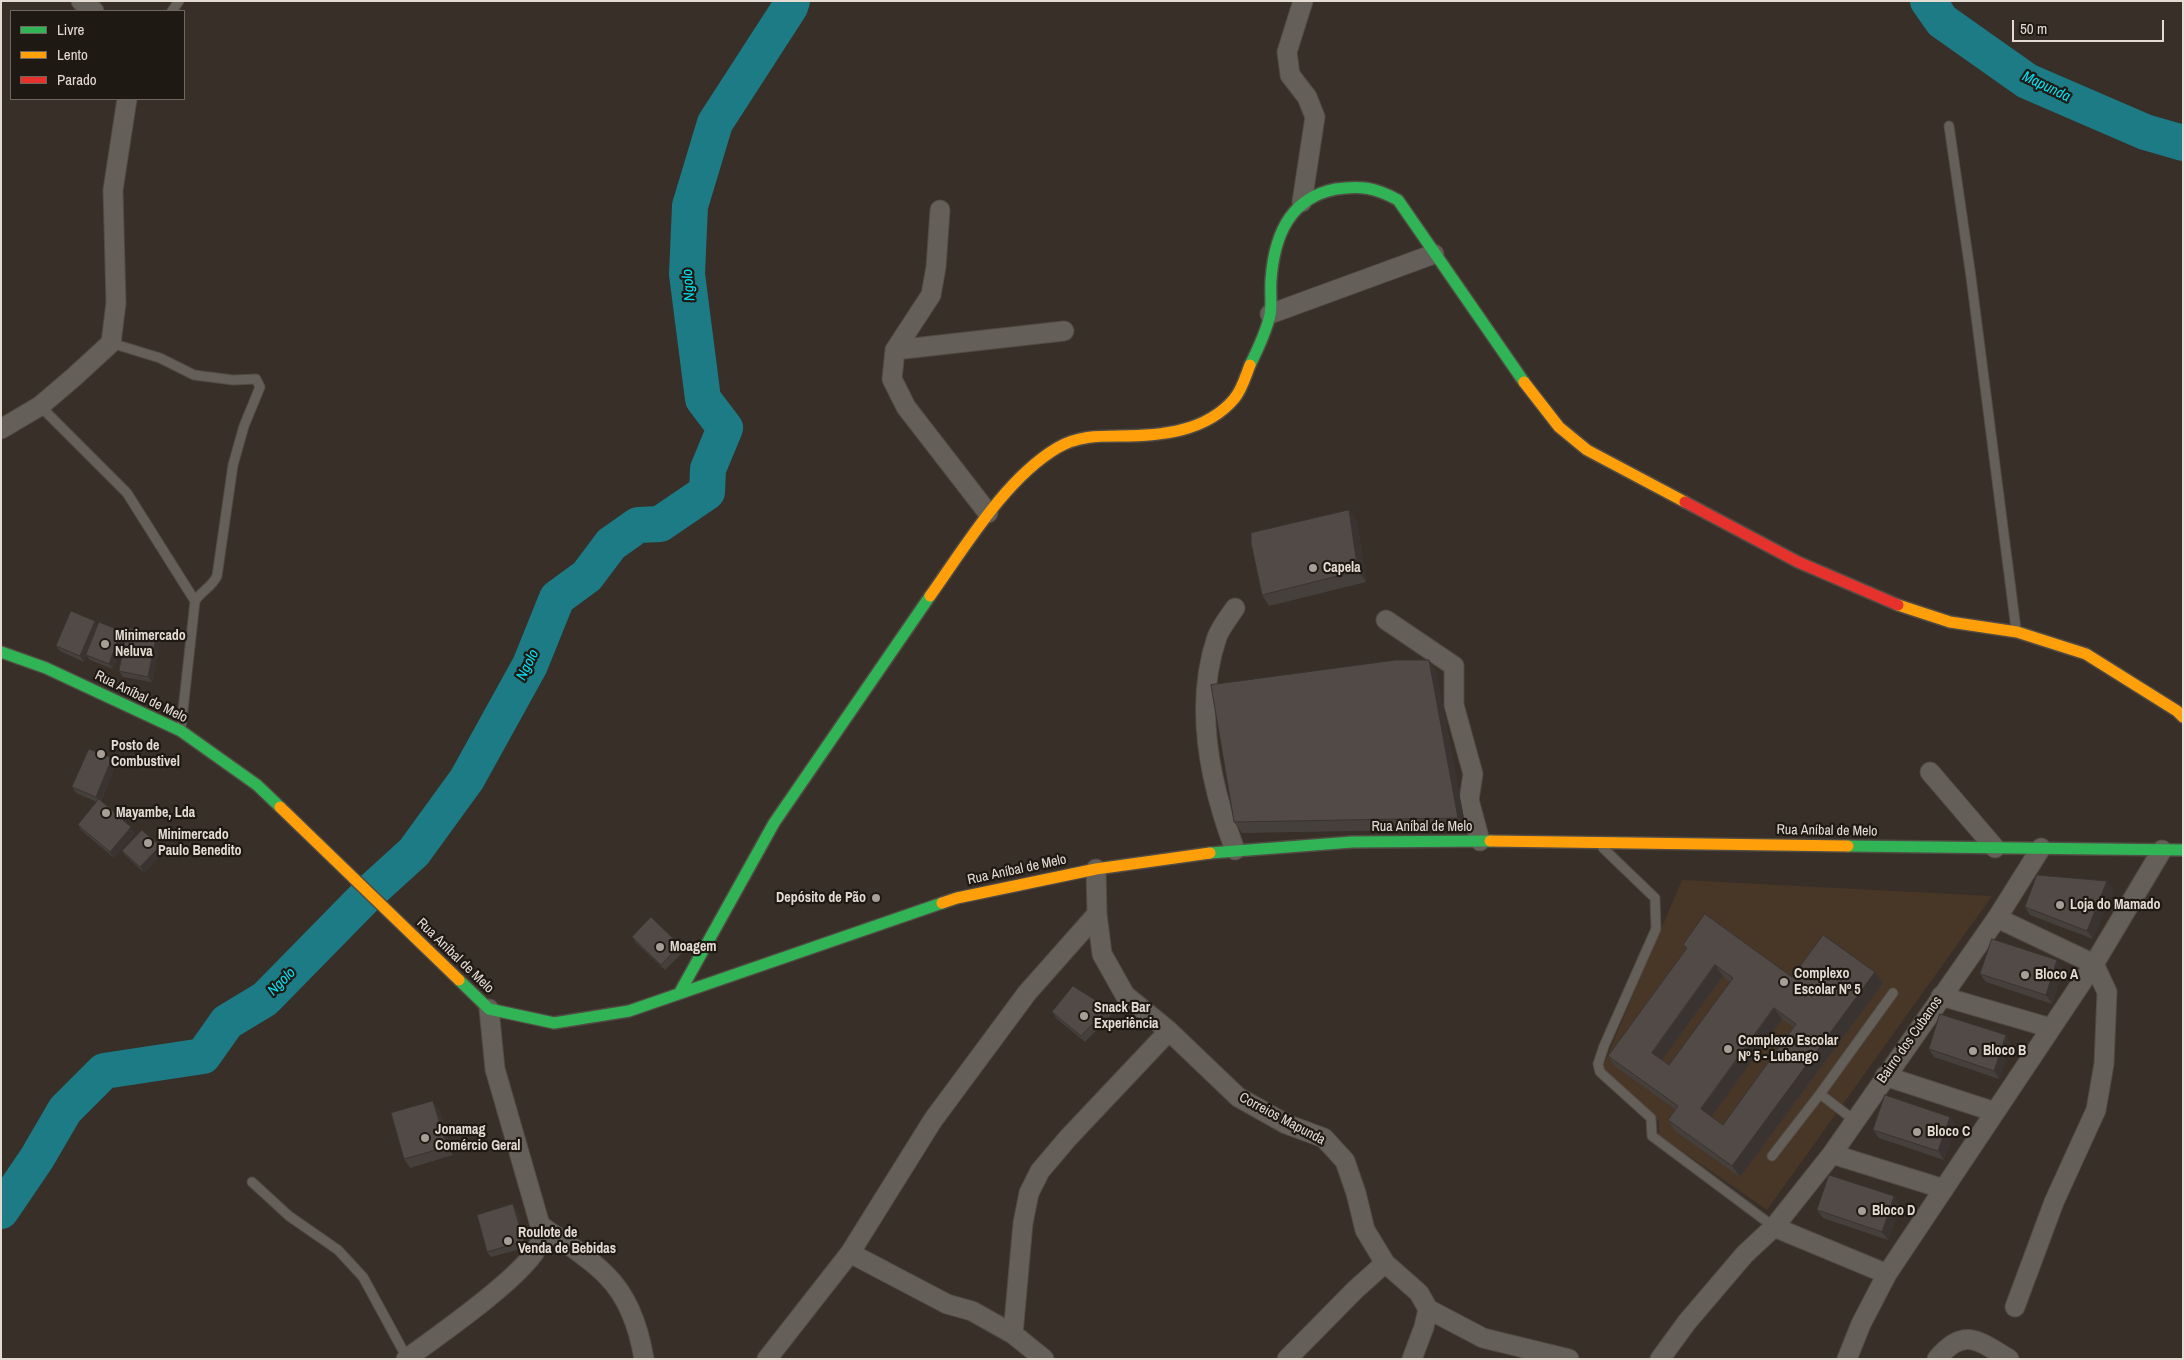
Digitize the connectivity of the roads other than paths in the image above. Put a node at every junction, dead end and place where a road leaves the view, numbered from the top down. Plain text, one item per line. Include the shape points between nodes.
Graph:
1 (81, 1) edge
2 (1303, 1) edge
3 (93, 10) edge
4 (127, 100) edge
5 (1949, 126) dead end
6 (1302, 202) junction
7 (940, 210) dead end
8 (1434, 254) junction
9 (1270, 314) junction
10 (1064, 331) dead end
11 (110, 343) junction
12 (895, 350) junction
13 (40, 406) junction
14 (1, 429) edge
15 (988, 513) junction
16 (195, 601) junction
17 (1235, 608) dead end
18 (1386, 620) dead end
19 (2017, 632) junction
20 (1, 652) edge
21 (2183, 717) edge
22 (181, 731) junction
23 (1930, 772) dead end
24 (1480, 841) junction
25 (1597, 843) junction
26 (1995, 848) junction
27 (2041, 848) junction
28 (1235, 850) junction
29 (2162, 850) junction
30 (2183, 850) edge
31 (1096, 869) junction
32 (1096, 914) junction
33 (1997, 918) junction
34 (2094, 964) junction
35 (680, 992) junction
36 (1893, 993) dead end
37 (1941, 996) junction
38 (489, 1009) junction
39 (2051, 1028) junction
40 (1169, 1031) junction
41 (1884, 1076) junction
42 (1820, 1094) junction
43 (1995, 1112) junction
44 (1854, 1120) junction
45 (1832, 1154) junction
46 (1772, 1156) dead end
47 (252, 1182) dead end
48 (1944, 1189) junction
49 (540, 1225) junction
50 (1774, 1227) junction
51 (850, 1253) junction
52 (1385, 1263) junction
53 (1887, 1274) junction
54 (2015, 1307) dead end
55 (1428, 1309) junction
56 (1013, 1334) junction
57 (772, 1357) edge
58 (407, 1358) edge
59 (644, 1359) edge
60 (1044, 1359) edge
61 (1287, 1359) edge
62 (1412, 1359) edge
63 (1569, 1359) edge
64 (1660, 1359) edge
65 (1847, 1359) edge
66 (1938, 1359) edge
67 (2009, 1359) edge

1 - 3 street
2 - 6 street via 1288,52 1290,75 1307,97 1315,117
4 - 11 street via 113,190 116,303
5 - 19 lane
6 - 8 street via 1327,191 1355,186 1382,191 1398,200
6 - 9 street via 1285,223 1276,247
7 - 12 street via 931,295
8 - 9 street
8 - 19 street via 1506,359 1559,427 1587,450 1798,562 1889,602 1950,622
9 - 15 street via 1235,398 1210,420 1181,430 1143,436 1087,436 1058,447 1030,468
10 - 12 street
11 - 13 street
11 - 16 lane via 160,358 194,374 233,380 256,379 260,387 244,426 234,465 217,576
12 - 15 street via 892,380 906,406
13 - 14 street
13 - 16 lane via 128,493
15 - 35 street via 774,823
16 - 22 lane
17 - 28 street via 1218,636 1209,671 1206,704 1213,779
18 - 24 street via 1454,666 1454,705 1473,774 1469,800
19 - 21 street via 2086,654
20 - 22 street, Rua Aníbal de Melo via 46,668
22 - 38 street, Rua Aníbal de Melo via 257,785
23 - 26 street
24 - 25 street, Rua Aníbal de Melo
24 - 28 street, Rua Aníbal de Melo via 1352,842
25 - 26 street, Rua Aníbal de Melo
25 - 50 lane via 1655,898 1656,929 1604,1046 1598,1064 1600,1072 1651,1118 1652,1136
26 - 27 street, Rua Aníbal de Melo
27 - 29 street, Rua Aníbal de Melo
27 - 33 street, Bairro dos Cubanos
28 - 31 street, Rua Aníbal de Melo
29 - 30 street, Rua Aníbal de Melo
29 - 34 street
31 - 32 street, Correios Mapunda
31 - 35 street, Rua Aníbal de Melo via 956,898
32 - 40 street, Correios Mapunda via 1102,954 1125,994
32 - 51 street via 1027,993 934,1120
33 - 34 street
33 - 37 street, Bairro dos Cubanos
34 - 39 street
34 - 54 street via 2107,992 2104,1064 2096,1110 2054,1202
35 - 38 street, Rua Aníbal de Melo via 628,1011 554,1022
36 - 42 lane
37 - 39 street
37 - 41 street, Bairro dos Cubanos
38 - 49 street via 496,1069
39 - 43 street
40 - 52 street, Correios Mapunda via 1238,1097 1286,1124 1324,1138 1345,1161 1365,1230
40 - 56 street via 1040,1171 1029,1193 1023,1223
41 - 43 street
41 - 44 street, Bairro dos Cubanos
42 - 44 lane
42 - 46 lane
43 - 48 street
44 - 45 street, Bairro dos Cubanos
45 - 48 street
45 - 50 street, Bairro dos Cubanos
47 - 58 lane via 290,1216 338,1250 363,1277
48 - 53 street
49 - 58 street via 540,1244 509,1280
49 - 59 street via 608,1276 628,1304 640,1336
50 - 53 street
50 - 64 street, Bairro dos Cubanos via 1733,1268
51 - 56 street
51 - 57 street
52 - 55 street, Correios Mapunda via 1419,1293
52 - 61 street
53 - 65 street
55 - 62 street
55 - 63 street via 1483,1338
56 - 60 street
66 - 67 street via 1946,1348 1962,1339 1979,1341

